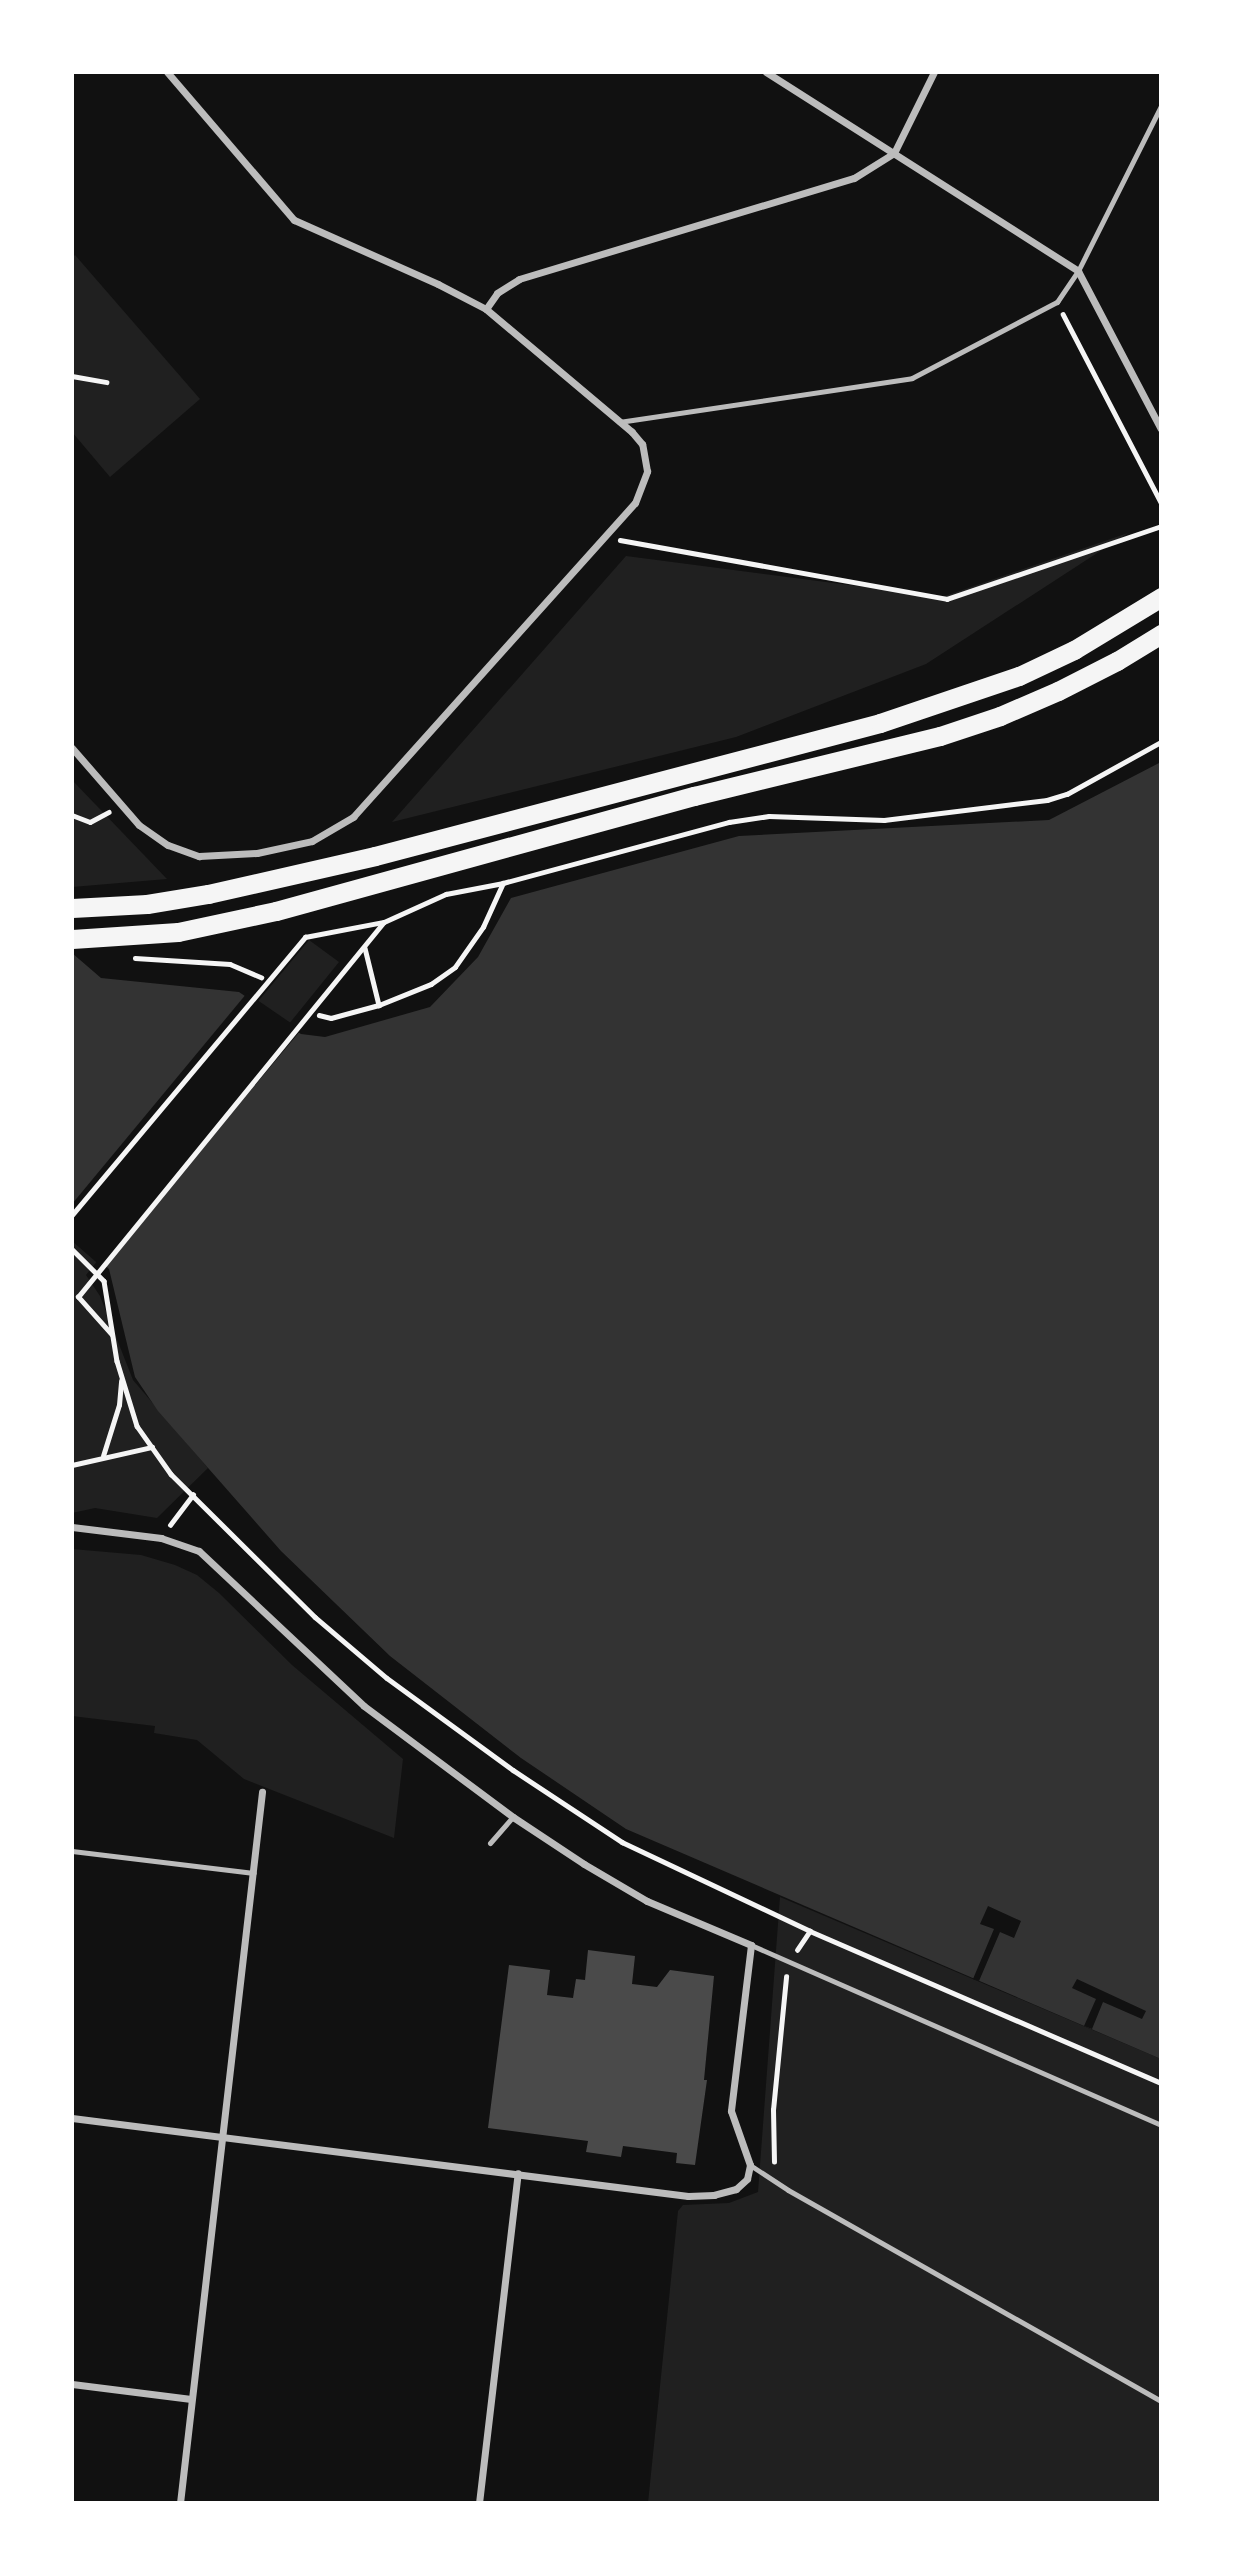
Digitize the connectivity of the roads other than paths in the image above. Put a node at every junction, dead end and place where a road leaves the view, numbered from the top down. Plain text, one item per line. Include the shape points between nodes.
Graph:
1 (167, 72) edge
2 (766, 72) edge
3 (934, 72) edge
4 (1161, 106) edge
5 (894, 153) junction
6 (1078, 271) junction
7 (486, 309) junction
8 (619, 422) junction
9 (1161, 429) edge
10 (1161, 597) edge
11 (1161, 634) edge
12 (72, 748) edge
13 (72, 908) edge
14 (72, 939) edge
15 (72, 1527) edge
16 (262, 1792) dead end
17 (513, 1817) junction
18 (490, 1843) dead end
19 (72, 1850) edge
20 (254, 1872) junction
21 (751, 1945) junction
22 (72, 2118) edge
23 (1161, 2125) edge
24 (224, 2137) junction
25 (750, 2165) junction
26 (518, 2173) junction
27 (72, 2384) edge
28 (191, 2399) junction
29 (1161, 2401) edge
30 (180, 2503) edge
31 (479, 2503) edge

1 - 7 street via 294,220
2 - 5 street
3 - 5 street
4 - 6 lane
5 - 6 street
5 - 7 street via 854,178 519,279 497,293
6 - 8 lane via 1057,302 912,378
6 - 9 street
7 - 8 street
8 - 12 street via 642,444 647,471 635,503 354,817 313,841 257,853 200,856 168,845 139,825
10 - 13 highway via 1074,650 927,709 375,856 146,904
11 - 14 highway via 1058,691 940,736 694,796 276,911 178,932
15 - 17 street via 161,1538 199,1551 364,1706
16 - 20 street
17 - 18 lane
17 - 21 street via 647,1901
19 - 20 lane
20 - 24 street
21 - 23 lane
21 - 25 street via 731,2111
22 - 24 street
24 - 26 street
24 - 28 street
25 - 26 street via 747,2179 736,2189 688,2196
25 - 29 lane
26 - 31 street
27 - 28 street
28 - 30 street

